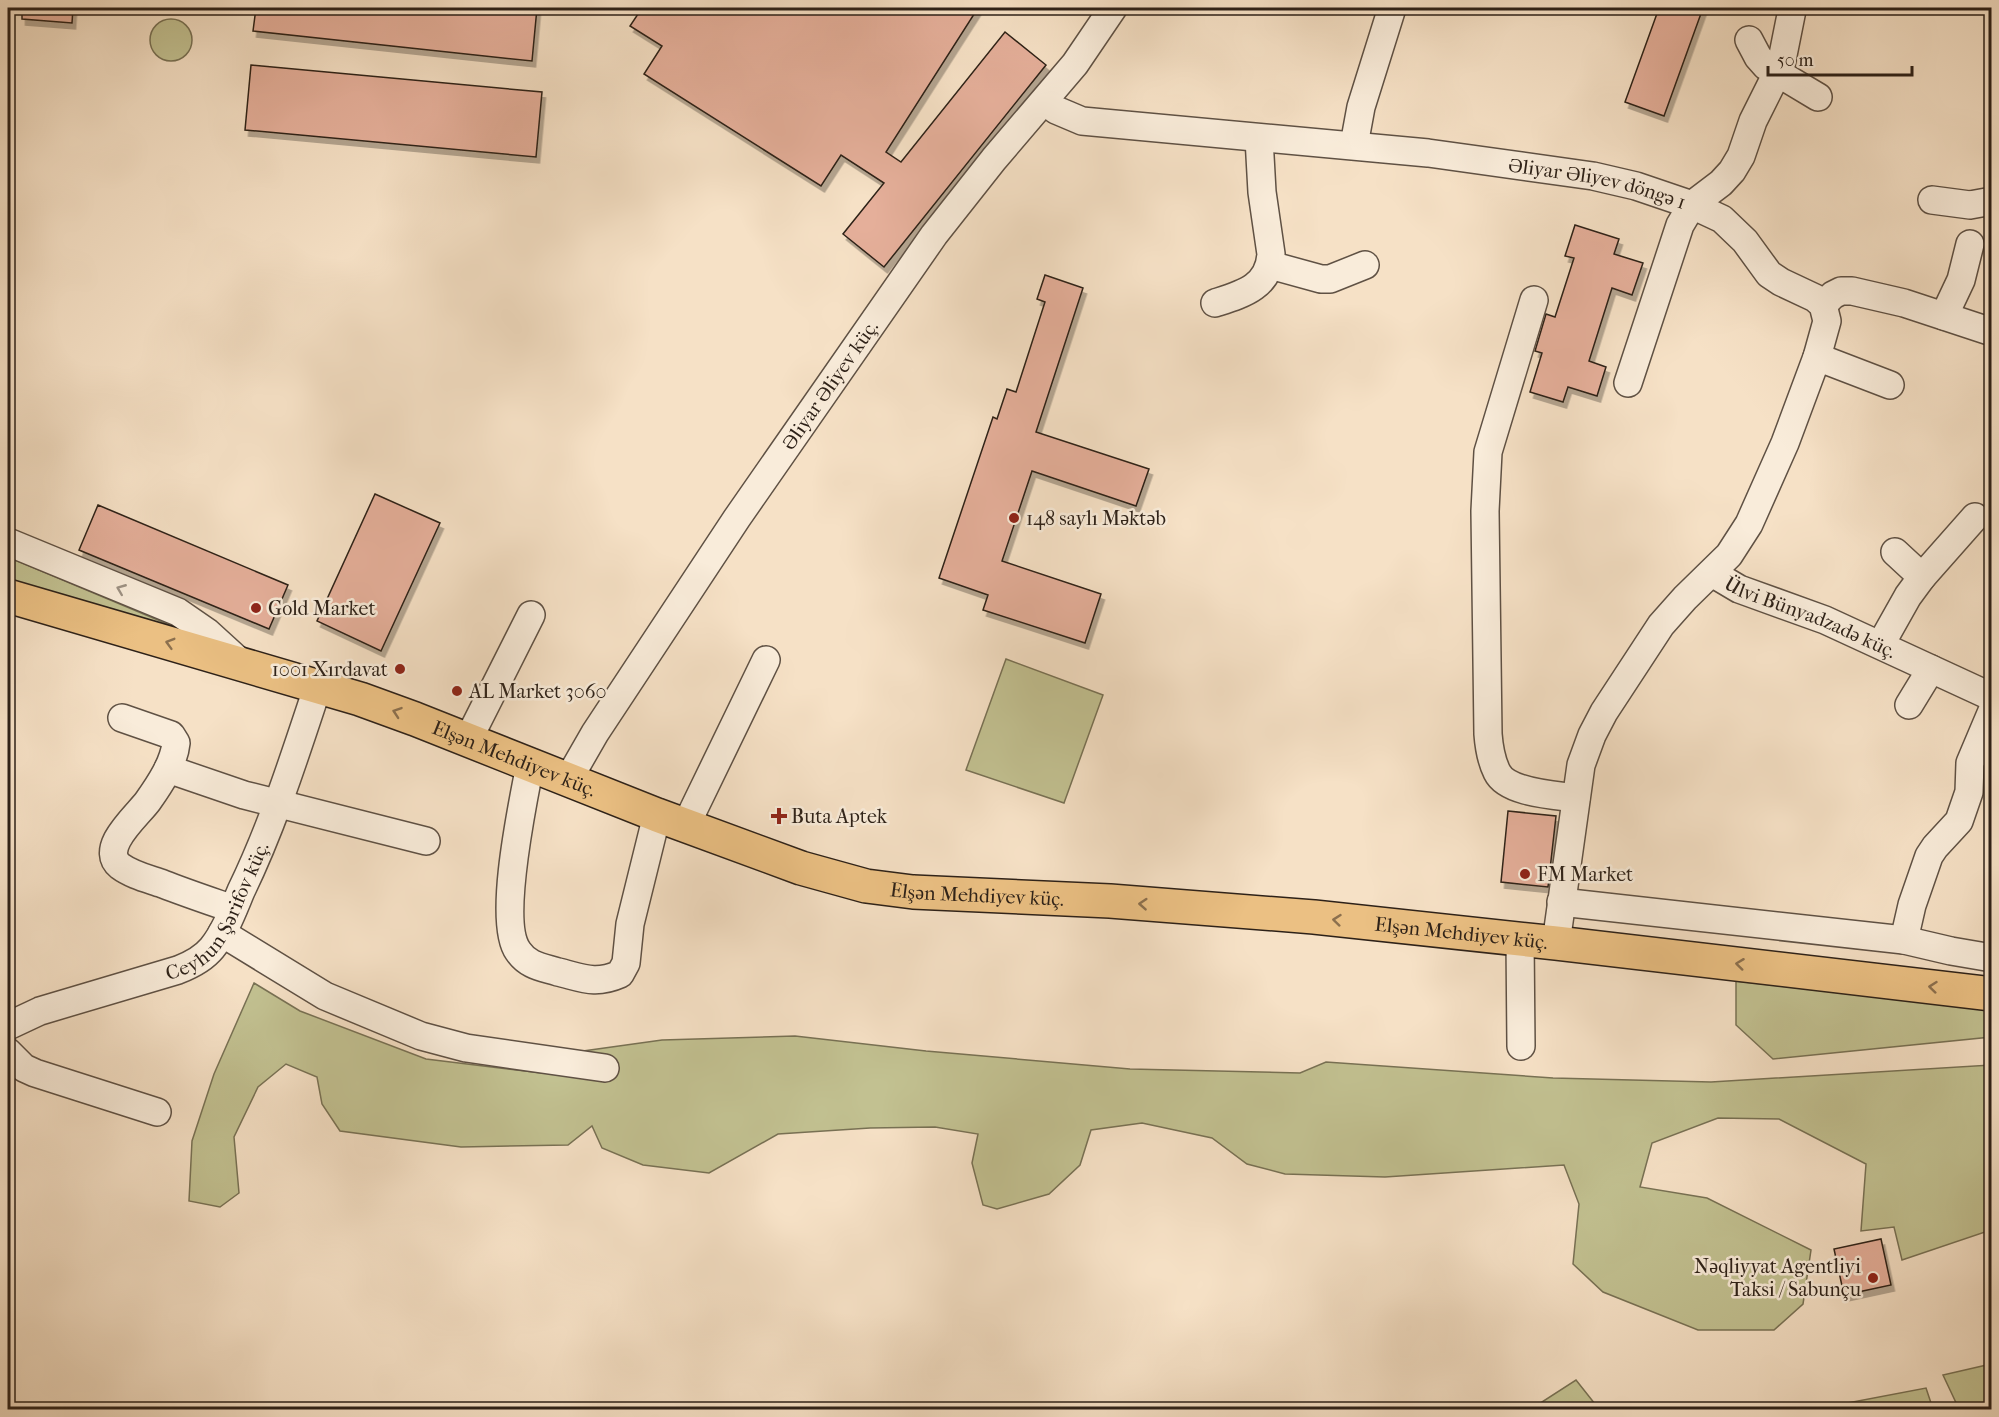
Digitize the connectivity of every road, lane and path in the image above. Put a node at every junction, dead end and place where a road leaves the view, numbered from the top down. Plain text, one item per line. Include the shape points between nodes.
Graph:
1 (1113, 8) edge
2 (1392, 8) edge
3 (1792, 10) dead end
4 (1749, 40) dead end
5 (1777, 73) junction
6 (1818, 97) dead end
7 (1045, 101) junction
8 (1259, 138) junction
9 (1354, 145) junction
10 (1932, 200) dead end
11 (1992, 201) edge
12 (1692, 205) junction
13 (1970, 244) dead end
14 (1270, 265) junction
15 (1365, 265) dead end
16 (1534, 300) dead end
17 (1215, 303) dead end
18 (1823, 305) junction
19 (1944, 316) junction
20 (1992, 332) edge
21 (1817, 357) junction
22 (1628, 383) dead end
23 (1890, 385) dead end
24 (1975, 517) dead end
25 (8, 542) edge
26 (1895, 552) dead end
27 (1712, 573) junction
28 (1922, 577) junction
29 (8, 596) edge
30 (531, 615) dead end
31 (1881, 644) junction
32 (766, 660) dead end
33 (240, 663) junction
34 (1931, 669) junction
35 (318, 686) junction
36 (1992, 697) edge
37 (1909, 705) dead end
38 (1992, 711) edge
39 (122, 718) dead end
40 (468, 740) junction
41 (530, 765) junction
42 (168, 769) junction
43 (568, 780) junction
44 (1576, 798) junction
45 (279, 803) junction
46 (671, 820) junction
47 (426, 841) dead end
48 (1561, 902) junction
49 (233, 909) junction
50 (222, 933) junction
51 (1520, 939) junction
52 (1904, 940) junction
53 (1556, 943) junction
54 (1992, 957) edge
55 (1992, 994) edge
56 (8, 1026) edge
57 (1521, 1046) dead end
58 (8, 1052) edge
59 (605, 1068) dead end
60 (157, 1112) dead end

1 - 7 street, Əliyar Əliyev küç.
2 - 9 street via 1361,107
3 - 5 street
4 - 5 street via 1758,57
5 - 6 street
5 - 12 street via 1732,171
7 - 8 street, Əliyar Əliyev döngə 1 via 1082,121
7 - 43 street, Əliyar Əliyev küç. via 934,235 736,518
8 - 9 street, Əliyar Əliyev döngə 1
8 - 14 street
9 - 12 street, Əliyar Əliyev döngə 1 via 1593,176
10 - 11 street via 1970,205
12 - 18 street, Əliyar Əliyev döngə 1 via 1731,227 1769,274
12 - 22 street via 1680,225
13 - 19 street via 1961,280
14 - 15 street via 1322,279
14 - 17 street via 1264,278 1251,289
16 - 44 street via 1488,452 1488,734 1497,773 1505,782 1518,789
18 - 19 street via 1841,291 1852,291
18 - 21 street via 1827,321
19 - 20 street
21 - 23 street
21 - 27 street via 1749,524
24 - 28 street
33 -> 25 street via 178,612
26 - 28 street
27 - 31 street, Ülvi Bünyadzadə küç. via 1739,589
27 - 44 street, Ülvi Bünyadzadə küç. via 1661,625 1604,712 1581,765
28 - 31 street
33 -> 29 main road, Elşən Mehdiyev küç.
30 - 40 street
31 - 34 street, Ülvi Bünyadzadə küç.
32 - 46 street
33 - 35 main road, Elşən Mehdiyev küç.
34 - 36 street, Ülvi Bünyadzadə küç.
34 - 37 street
40 -> 35 main road, Elşən Mehdiyev küç.
35 - 45 street, Ceyhun Şərifov küç.
38 - 52 street via 1970,763 1968,792 1959,821 1929,856
39 - 42 street via 171,735 176,743
40 - 41 main road, Elşən Mehdiyev küç.
41 - 43 main road, Elşən Mehdiyev küç.
41 - 46 street via 517,836 510,928 517,950 531,965 592,980 605,981 620,974 626,963 630,924
42 - 45 street
42 - 49 street via 148,802 124,826 114,855 119,865 136,875
43 - 46 main road, Elşən Mehdiyev küç.
44 - 48 street, Ülvi Bünyadzadə küç.
45 - 47 street
45 - 49 street, Ceyhun Şərifov küç.
51 -> 46 main road, Elşən Mehdiyev küç. via 1226,910 866,886 829,877
48 - 52 street
48 - 53 street, Ülvi Bünyadzadə küç.
49 - 50 street, Ceyhun Şərifov küç.
50 - 56 street, Ceyhun Şərifov küç. via 212,949 195,963 40,1011
50 - 59 street via 325,996 421,1036 466,1048
51 - 53 main road, Elşən Mehdiyev küç.
51 - 57 street
52 - 54 street
55 -> 53 main road, Elşən Mehdiyev küç.
58 - 60 street via 35,1073

